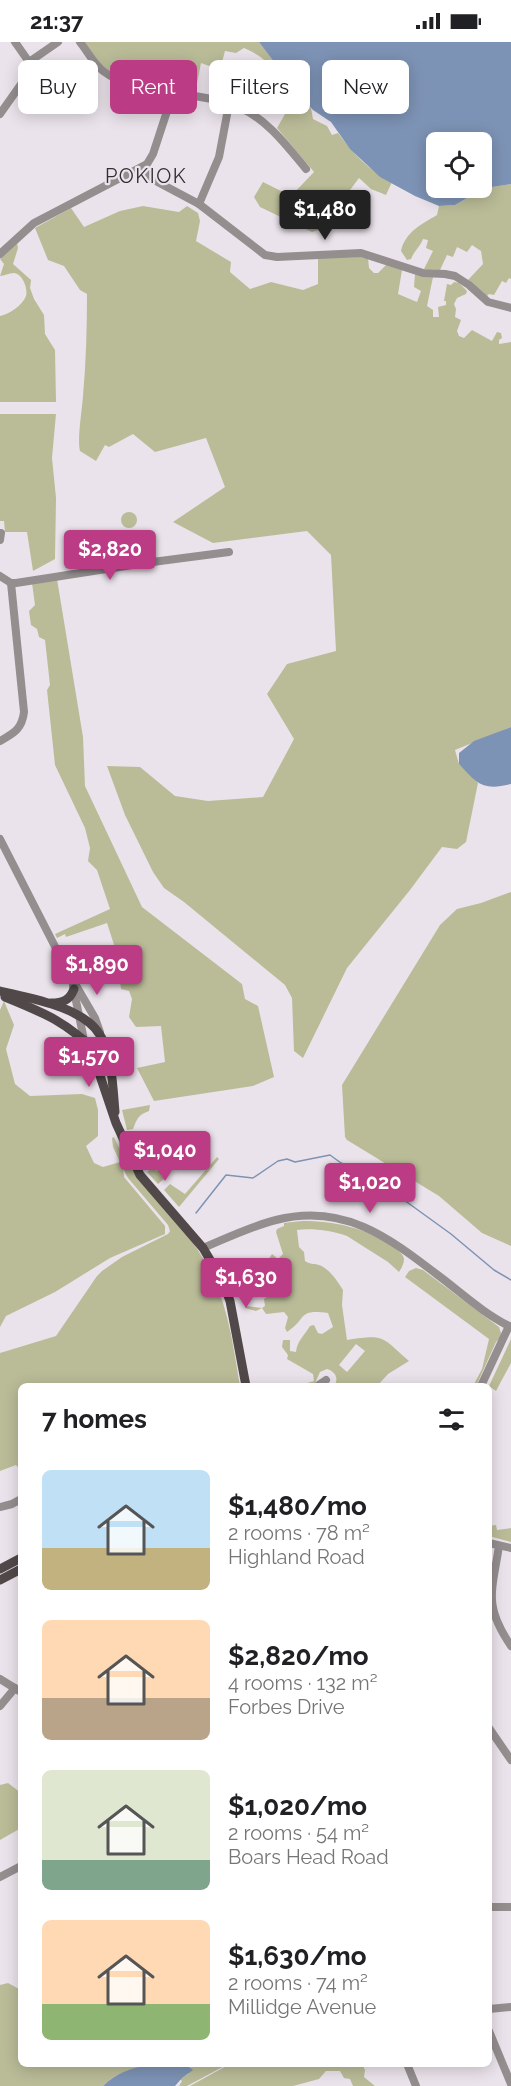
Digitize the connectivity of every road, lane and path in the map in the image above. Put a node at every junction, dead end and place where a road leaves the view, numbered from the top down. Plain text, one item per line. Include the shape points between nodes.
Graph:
1 (15, 42) edge
2 (58, 42) edge
3 (80, 42) edge
4 (28, 60) edge
5 (32, 60) edge
6 (110, 76) edge
7 (18, 88) edge
8 (0, 114) edge
9 (166, 114) edge
10 (227, 114) edge
11 (252, 114) edge
12 (142, 168) junction
13 (306, 169) dead end
14 (199, 204) junction
15 (0, 254) edge
16 (511, 308) edge
17 (229, 552) dead end
18 (0, 576) edge
19 (11, 584) junction
20 (0, 741) edge
21 (0, 839) edge
22 (67, 970) junction
23 (74, 989) junction
24 (0, 993) edge
25 (45, 1003) junction
26 (79, 1017) junction
27 (100, 1033) junction
28 (84, 1040) junction
29 (106, 1051) junction
30 (116, 1123) junction
31 (203, 1248) junction
32 (510, 1326) edge
33 (326, 1380) dead end
34 (245, 1383) edge
35 (322, 1383) edge
36 (482, 1383) edge
37 (18, 1500) edge
38 (0, 1507) edge
39 (492, 1544) edge
40 (500, 1546) junction
41 (511, 1548) edge
42 (18, 1560) edge
43 (0, 1569) edge
44 (18, 1571) edge
45 (0, 1581) edge
46 (511, 1646) edge
47 (0, 1679) edge
48 (18, 1690) edge
49 (0, 1706) edge
50 (492, 1732) edge
51 (511, 1760) edge
52 (18, 1868) edge
53 (0, 1877) edge
54 (492, 1907) edge
55 (511, 1907) edge
56 (511, 2007) edge
57 (492, 2009) edge
58 (492, 2038) edge
59 (408, 2067) edge
60 (511, 2084) edge
61 (416, 2086) edge

1 - 4 street
2 - 5 street
3 - 6 street via 97,66
7 - 8 street
9 - 12 street via 151,158
10 - 14 street via 219,157
11 - 13 street via 274,131
12 - 14 street via 150,177
12 - 15 street via 34,223
14 - 16 street via 265,255 361,253 423,273 455,276 488,302
17 - 19 street
18 - 19 street
19 - 20 street via 24,712 18,730
21 - 22 street
22 - 23 street
22 - 27 street
23 - 25 main road via 67,1000
23 - 26 street
24 - 25 main road
24 - 28 main road via 52,1017
25 - 26 main road
26 - 27 main road
26 - 28 street
27 - 29 main road
28 - 29 main road via 99,1054
28 - 30 main road via 93,1054
29 - 30 main road
30 - 31 main road via 140,1174
31 - 32 street via 286,1218 318,1216 344,1220 394,1242
31 - 34 main road via 230,1301
32 - 36 street
33 - 35 street
37 - 38 street
39 - 40 street
40 - 41 street
40 - 46 street via 492,1606 498,1626
42 - 43 main road
44 - 45 main road
47 - 48 street
48 - 49 street
50 - 51 street
52 - 53 street
54 - 55 street
56 - 57 street
58 - 60 street
59 - 61 street

